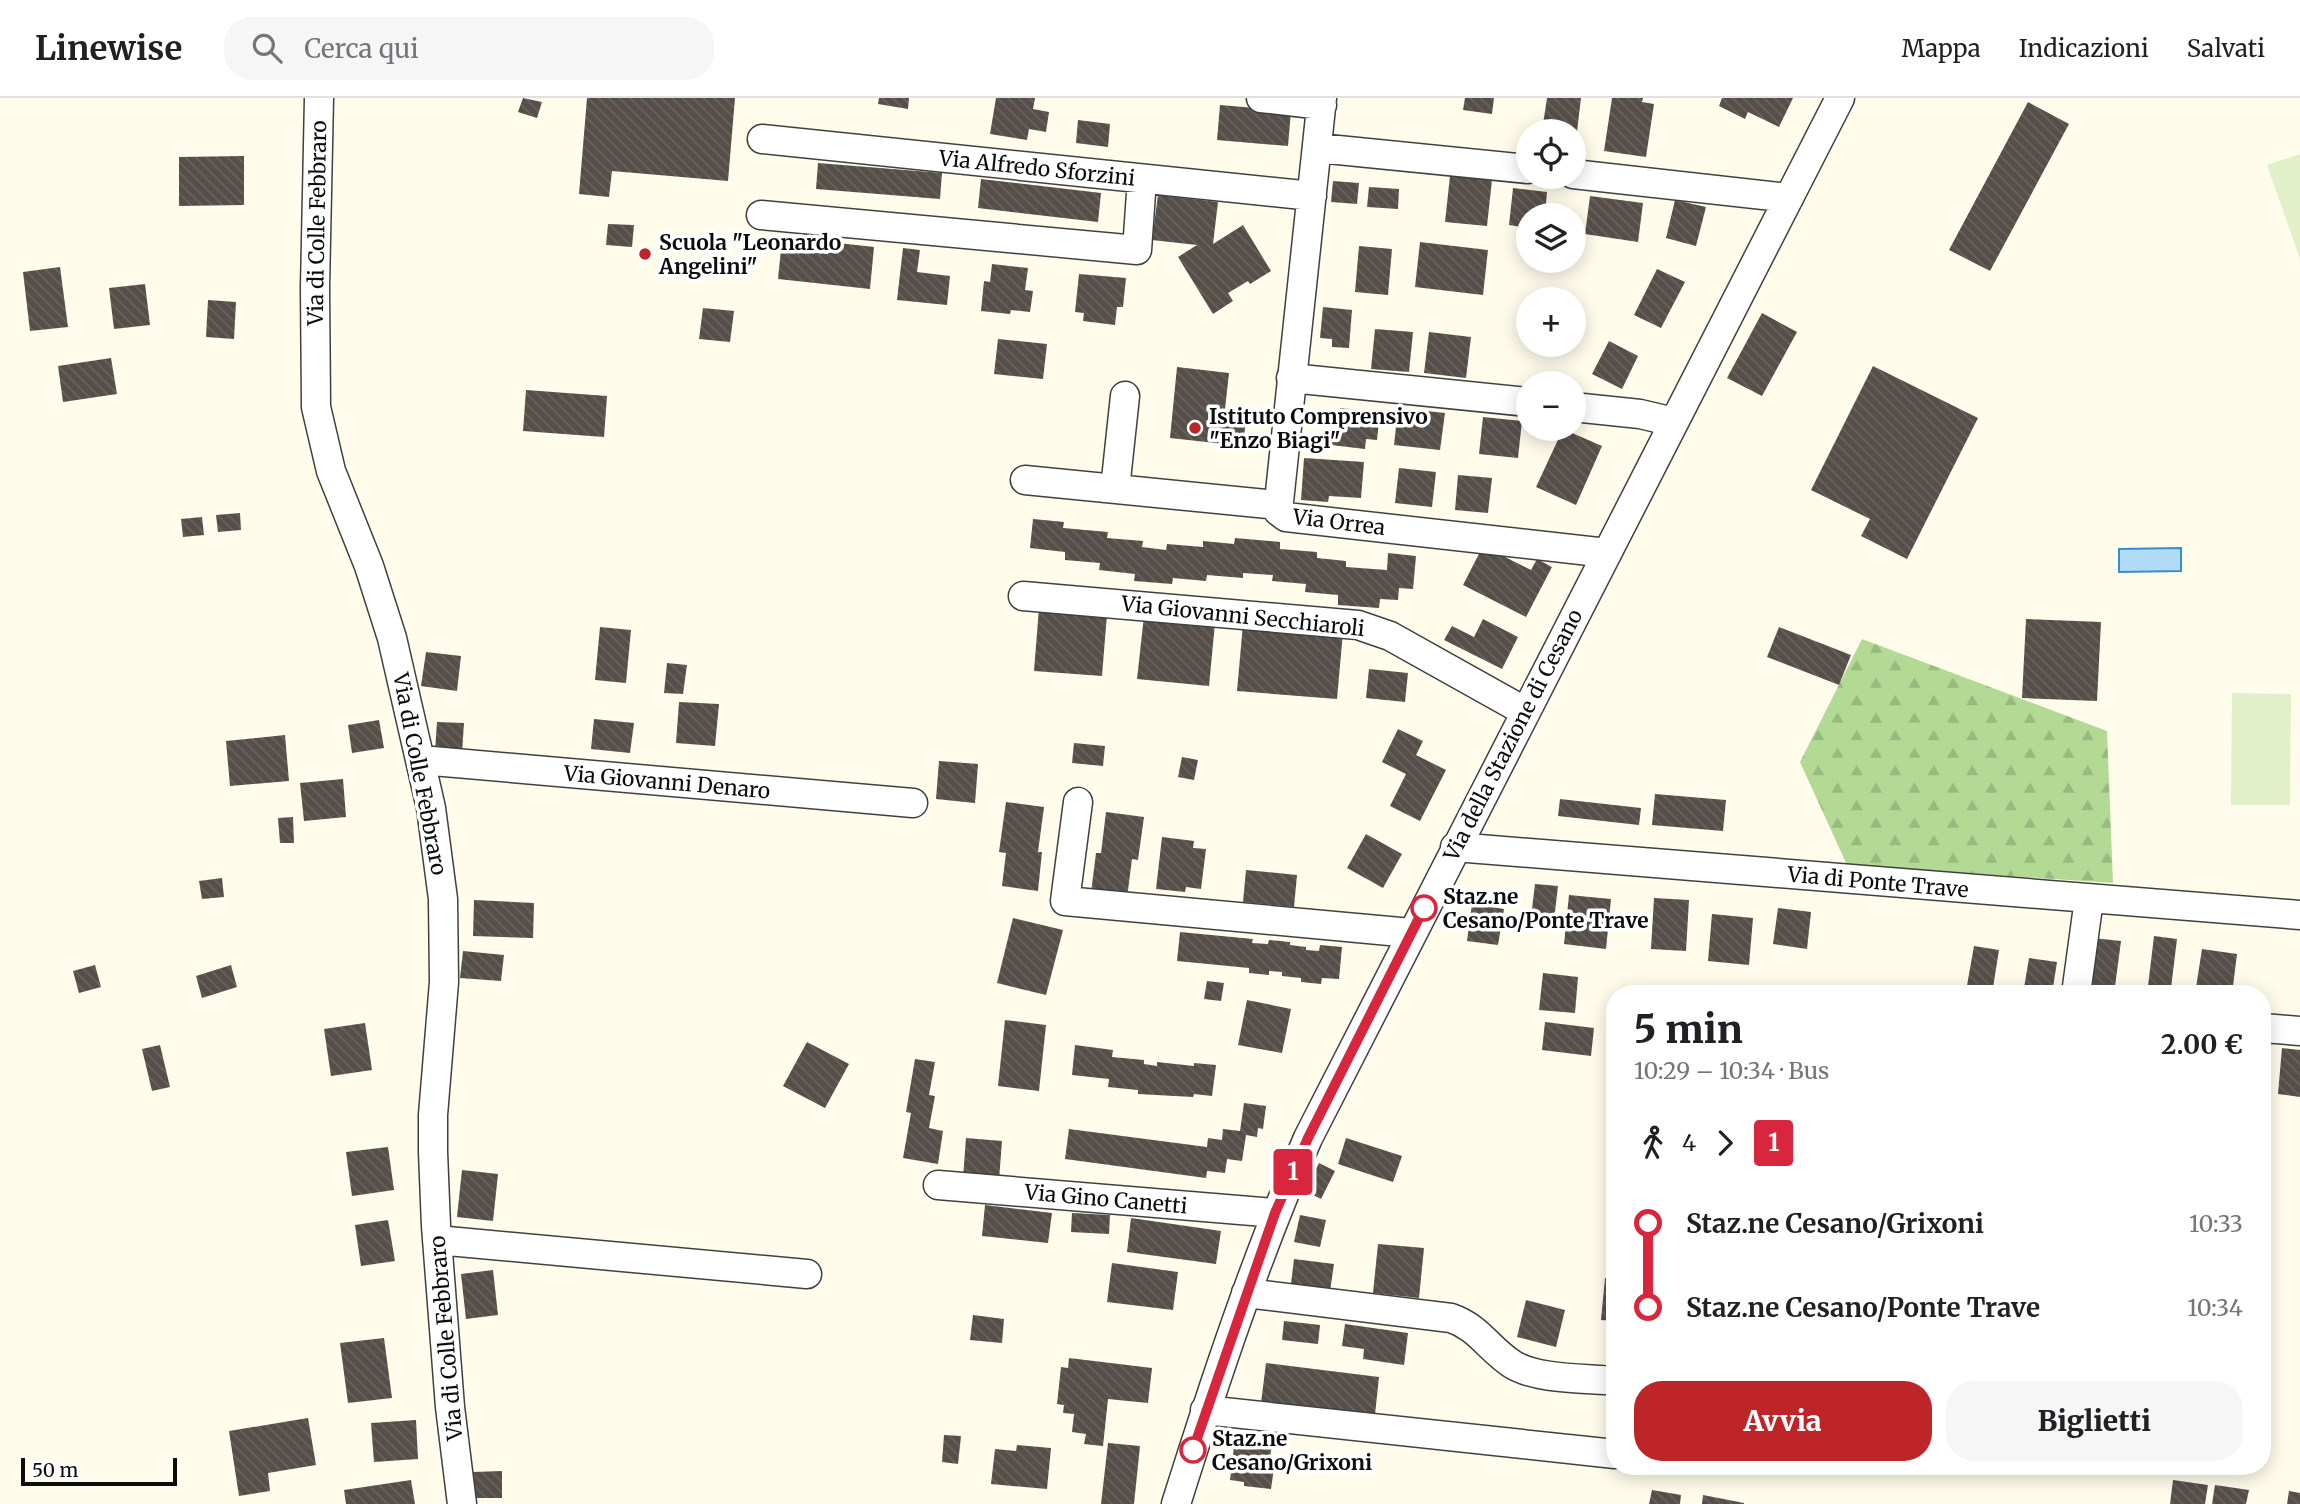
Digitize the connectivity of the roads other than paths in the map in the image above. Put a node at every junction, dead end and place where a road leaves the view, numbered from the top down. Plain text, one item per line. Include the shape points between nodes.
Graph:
1 (319, 98) edge
2 (1261, 98) edge
3 (1839, 98) edge
4 (1322, 101) edge
5 (762, 139) dead end
6 (1318, 148) junction
7 (1516, 168) edge
8 (1586, 175) edge
9 (1142, 179) junction
10 (1312, 196) junction
11 (1788, 198) junction
12 (761, 215) dead end
13 (1291, 378) junction
14 (1125, 396) dead end
15 (1516, 401) edge
16 (1586, 408) edge
17 (1674, 422) junction
18 (1025, 480) dead end
19 (1115, 489) junction
20 (1277, 505) junction
21 (1607, 552) junction
22 (1023, 596) dead end
23 (1526, 712) junction
24 (421, 760) junction
25 (1078, 802) dead end
26 (913, 803) dead end
27 (1455, 847) junction
28 (2089, 899) junction
29 (2300, 915) edge
30 (1411, 933) junction
31 (2077, 985) edge
32 (2271, 1029) edge
33 (2300, 1031) edge
34 (938, 1185) dead end
35 (1275, 1213) junction
36 (437, 1240) junction
37 (807, 1274) dead end
38 (1246, 1293) junction
39 (1606, 1380) edge
40 (1205, 1410) junction
41 (1606, 1453) edge
42 (462, 1504) edge
43 (1176, 1504) edge

1 - 24 street, Via di Colle Febbraro via 314,287 317,407 331,471 392,638
2 - 4 street
3 - 11 street, Via della Stazione di Cesano
4 - 6 street, Via Orrea
5 - 9 street, Via Alfredo Sforzini
6 - 7 street
6 - 10 street, Via Orrea
8 - 11 street
9 - 10 street, Via Alfredo Sforzini
9 - 12 street via 1137,250
10 - 13 street, Via Orrea
11 - 17 street, Via della Stazione di Cesano
13 - 15 street
13 - 20 street, Via Orrea
14 - 19 street
16 - 17 street
17 - 21 street, Via della Stazione di Cesano
18 - 19 street
19 - 20 street
20 - 21 street, Via Orrea via 1286,517
21 - 23 street, Via della Stazione di Cesano
22 - 23 street, Via Giovanni Secchiaroli via 1359,625 1390,636
23 - 27 street, Via della Stazione di Cesano
24 - 26 street, Via Giovanni Denaro
24 - 36 street, Via di Colle Febbraro via 438,845 443,899 443,1008 433,1115
25 - 30 street via 1065,901
27 - 28 street, Via di Ponte Trave
27 - 30 street, Via della Stazione di Cesano
28 - 29 street, Via di Ponte Trave
28 - 31 street
30 - 35 street, Via della Stazione di Cesano
32 - 33 street
34 - 35 street, Via Gino Canetti
35 - 38 street, Via della Stazione di Cesano
36 - 37 street
36 - 42 street, Via di Colle Febbraro
38 - 39 street via 1451,1318 1472,1328 1521,1369
38 - 40 street, Via della Stazione di Cesano
40 - 41 street
40 - 43 street, Via della Stazione di Cesano

